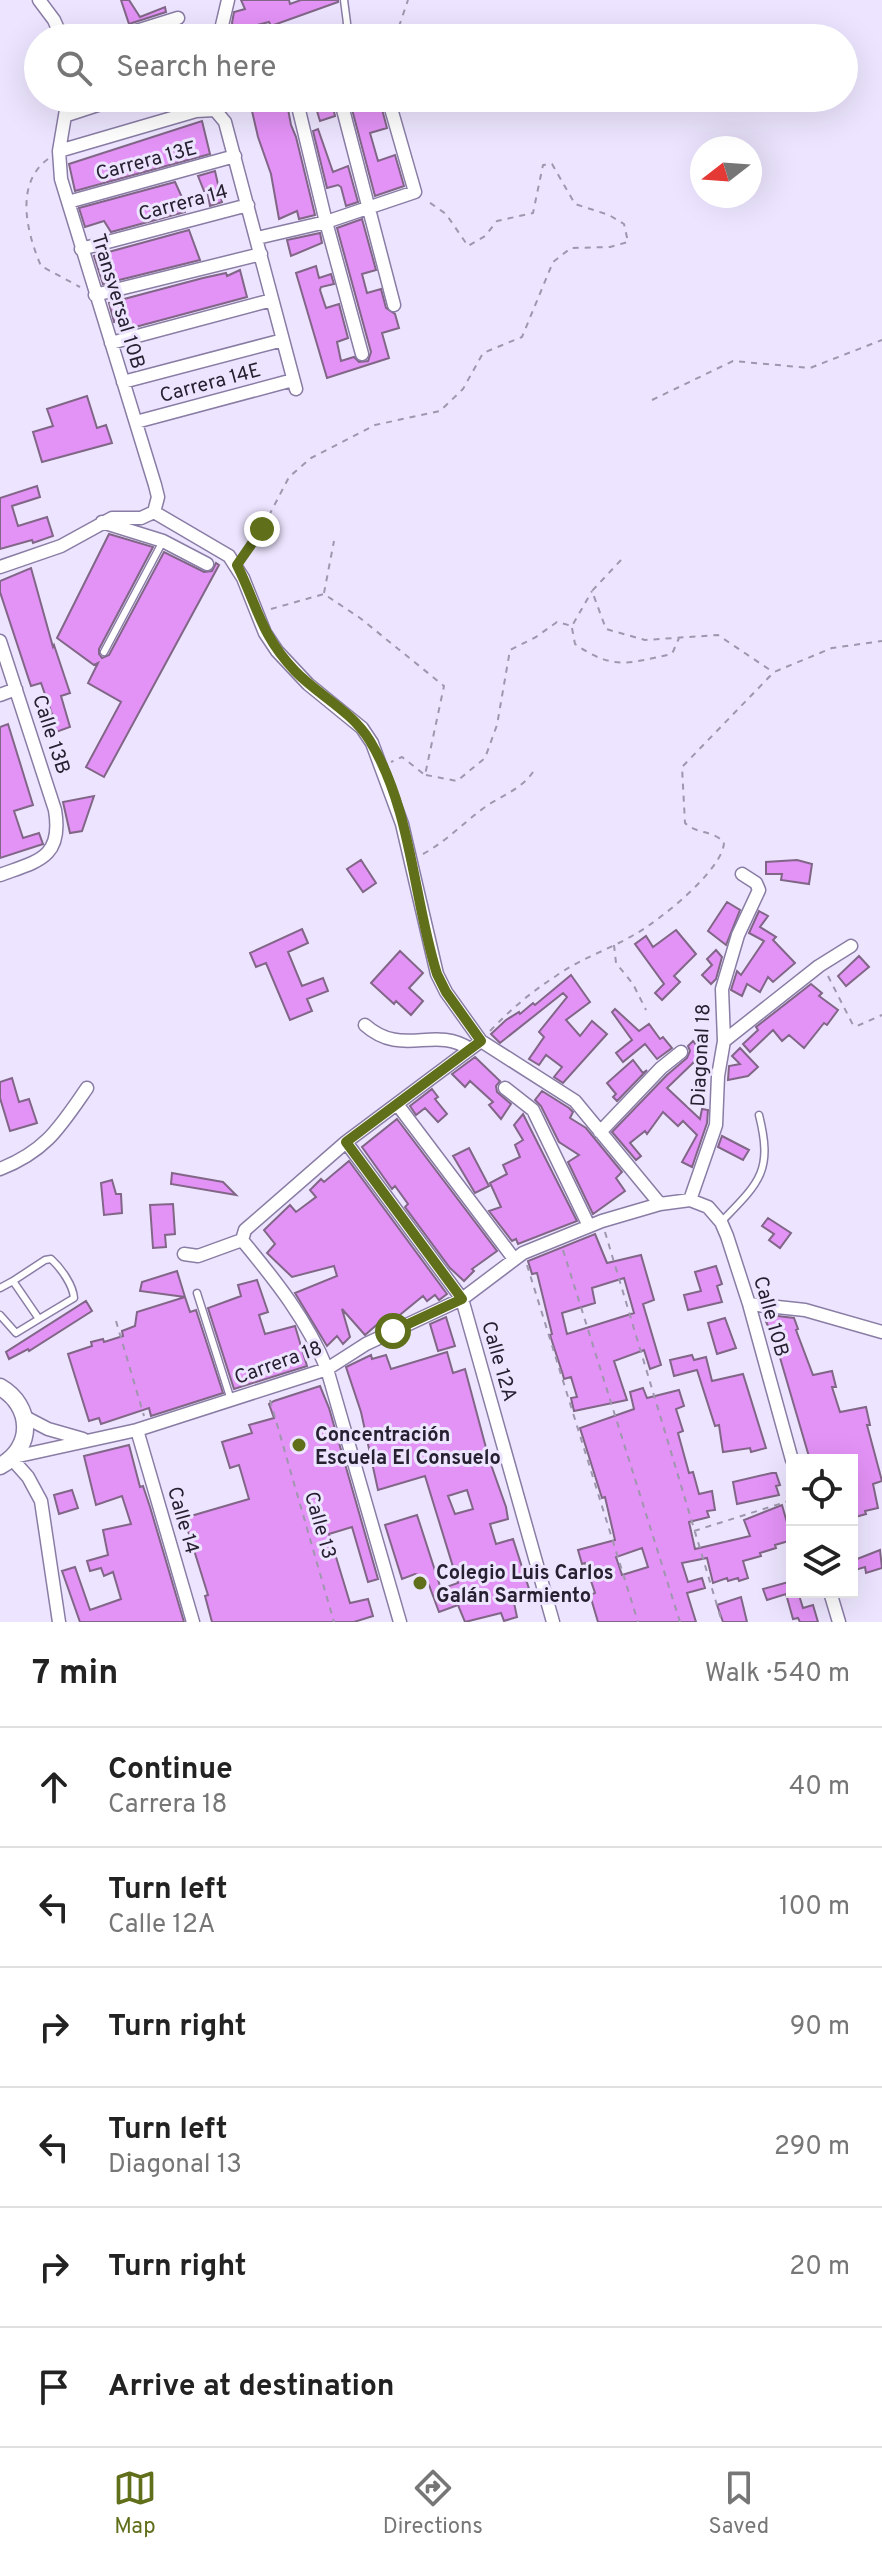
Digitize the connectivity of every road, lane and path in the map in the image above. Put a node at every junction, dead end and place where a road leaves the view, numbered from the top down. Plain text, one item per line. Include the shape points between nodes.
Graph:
1 (39, 0) edge
2 (228, 0) edge
3 (344, 0) edge
4 (408, 0) edge
5 (178, 18) dead end
6 (56, 24) edge
7 (159, 24) edge
8 (222, 24) edge
9 (347, 24) edge
10 (400, 24) edge
11 (67, 112) edge
12 (76, 112) edge
13 (193, 112) edge
14 (217, 112) edge
15 (299, 112) edge
16 (344, 112) edge
17 (392, 112) edge
18 (67, 115) junction
19 (59, 151) junction
20 (235, 156) junction
21 (415, 192) junction
22 (68, 202) junction
23 (248, 205) junction
24 (368, 208) junction
25 (326, 222) junction
26 (257, 238) junction
27 (81, 249) junction
28 (261, 254) junction
29 (95, 295) junction
30 (272, 300) junction
31 (394, 305) dead end
32 (283, 340) junction
33 (882, 340) edge
34 (111, 343) junction
35 (362, 354) dead end
36 (123, 382) junction
37 (652, 400) dead end
38 (136, 422) junction
39 (154, 512) junction
40 (102, 522) junction
41 (163, 541) junction
42 (334, 541) dead end
43 (621, 560) dead end
44 (207, 564) dead end
45 (237, 565) junction
46 (0, 567) edge
47 (592, 591) junction
48 (324, 594) junction
49 (256, 614) junction
50 (572, 626) junction
51 (679, 638) junction
52 (0, 641) edge
53 (882, 641) edge
54 (104, 652) dead end
55 (774, 672) junction
56 (16, 689) junction
57 (0, 695) edge
58 (382, 765) junction
59 (533, 772) dead end
60 (425, 775) junction
61 (411, 860) junction
62 (742, 874) dead end
63 (0, 875) edge
64 (614, 944) junction
65 (851, 946) dead end
66 (819, 966) junction
67 (646, 1010) dead end
68 (882, 1015) edge
69 (365, 1025) dead end
70 (481, 1041) junction
71 (724, 1041) junction
72 (470, 1049) junction
73 (681, 1052) dead end
74 (87, 1088) dead end
75 (505, 1088) dead end
76 (397, 1104) junction
77 (759, 1115) dead end
78 (600, 1132) junction
79 (346, 1142) junction
80 (0, 1169) edge
81 (690, 1200) junction
82 (660, 1204) junction
83 (721, 1222) junction
84 (596, 1224) junction
85 (558, 1237) junction
86 (242, 1240) junction
87 (184, 1254) dead end
88 (519, 1256) junction
89 (13, 1281) junction
90 (0, 1288) edge
91 (197, 1293) dead end
92 (462, 1299) junction
93 (749, 1304) junction
94 (0, 1315) edge
95 (39, 1319) junction
96 (116, 1321) dead end
97 (882, 1332) edge
98 (327, 1369) junction
99 (0, 1387) edge
100 (267, 1390) junction
101 (231, 1401) junction
102 (25, 1417) junction
103 (142, 1428) junction
104 (86, 1440) junction
105 (790, 1454) edge
106 (9, 1461) edge
107 (786, 1502) edge
108 (694, 1531) junction
109 (832, 1598) edge
110 (59, 1622) edge
111 (193, 1622) edge
112 (334, 1622) edge
113 (400, 1622) edge
114 (553, 1622) edge
115 (638, 1622) edge
116 (680, 1622) edge
117 (722, 1622) edge
118 (839, 1622) edge

1 - 6 street
2 - 8 street
3 - 9 lane
4 - 10 path
5 - 7 street
11 - 18 street, Transversal 10B
12 - 18 street
13 - 19 street
14 - 20 street
15 - 25 street
16 - 24 street
17 - 21 street
18 - 19 street, Transversal 10B
19 - 22 street, Transversal 10B
19 - 29 path via 37,167 28,186 32,239 41,266
20 - 22 street, Carrera 13E
20 - 23 street
21 - 24 street
21 - 45 path via 446,214 468,246 497,221 533,213 543,165 552,164 575,204 624,224 628,242 571,248 553,262 522,337 483,353 463,389 440,411 375,425 311,458 289,477
22 - 27 street, Transversal 10B
23 - 26 street
23 - 27 street, Carrera 14
24 - 25 street
24 - 31 street
25 - 26 street
25 - 35 street
26 - 28 street
27 - 29 street, Transversal 10B
28 - 29 street
28 - 30 street
29 - 34 street, Transversal 10B
30 - 32 street
30 - 34 street
32 - 36 street
32 - 38 street, Carrera 14E via 294,384
33 - 37 path via 810,368 733,361
34 - 36 street, Transversal 10B
36 - 38 street, Transversal 10B
38 - 39 street, Transversal 10B via 158,497
39 - 40 street
39 - 45 street
40 - 41 street
40 - 46 street via 61,546
41 - 44 street
41 - 54 lane
42 - 48 path
43 - 47 path
45 - 49 street
47 - 50 path
47 - 51 path via 606,629 645,640
48 - 49 path
48 - 60 path via 444,686
49 - 58 street via 293,669 362,728
50 - 51 path via 575,644 607,662 672,654
50 - 60 path via 557,622 510,650 497,725 485,758 457,781
51 - 55 path via 718,635
52 - 56 street, Calle 13B
53 - 55 path via 832,648
55 - 64 path via 682,767 685,823 693,830 714,833 724,842 724,851 667,912
56 - 57 street
56 - 63 street, Calle 13B via 55,810 56,840 39,860
58 - 60 path via 402,757
58 - 61 street
59 - 61 path via 442,843
61 - 70 street via 437,974
62 - 71 street, Diagonal 18 via 759,890 722,989
64 - 67 path via 613,958
64 - 70 path via 515,1005
65 - 66 street
66 - 68 path via 853,1025
66 - 71 street
69 - 72 street via 389,1041 452,1040
70 - 72 street
70 - 78 street via 565,1093
71 - 81 street, Diagonal 18 via 716,1125
72 - 76 street
73 - 78 street
74 - 80 street via 54,1135 25,1160
75 - 84 street via 533,1110
76 - 79 street
76 - 88 street
77 - 83 lane via 766,1155 762,1173
78 - 82 street
79 - 86 street via 245,1230
79 - 92 street, Calle 12A
81 - 82 street, Carrera 18
81 - 83 street via 708,1207
82 - 84 street, Carrera 18
83 - 93 street, Calle 10B
84 - 85 street, Carrera 18
84 - 108 path
85 - 88 street, Carrera 18
85 - 116 path
86 - 87 street via 198,1256
86 - 98 street via 293,1303
88 - 92 street, Carrera 18
88 - 115 path
89 - 90 lane
89 - 95 lane
89 - 95 lane via 45,1260 56,1264 74,1298
91 - 101 lane
92 - 98 street, Carrera 18 via 366,1344
92 - 114 street, Calle 12A
93 - 97 street via 805,1310
93 - 105 street, Calle 10B
94 - 95 lane via 16,1333
96 - 103 path
98 - 100 street, Carrera 18
98 - 113 street
99 - 102 street via 16,1399
100 - 101 street, Carrera 18
100 - 112 path, Calle 13
101 - 103 street, Carrera 18
102 - 104 street, Carrera 18
102 - 106 street via 26,1434
103 - 104 street, Carrera 18
103 - 111 street, Calle 14
104 - 106 street, Carrera 18
106 - 110 street via 28,1477 41,1501
107 - 108 path
108 - 117 path
109 - 118 street

